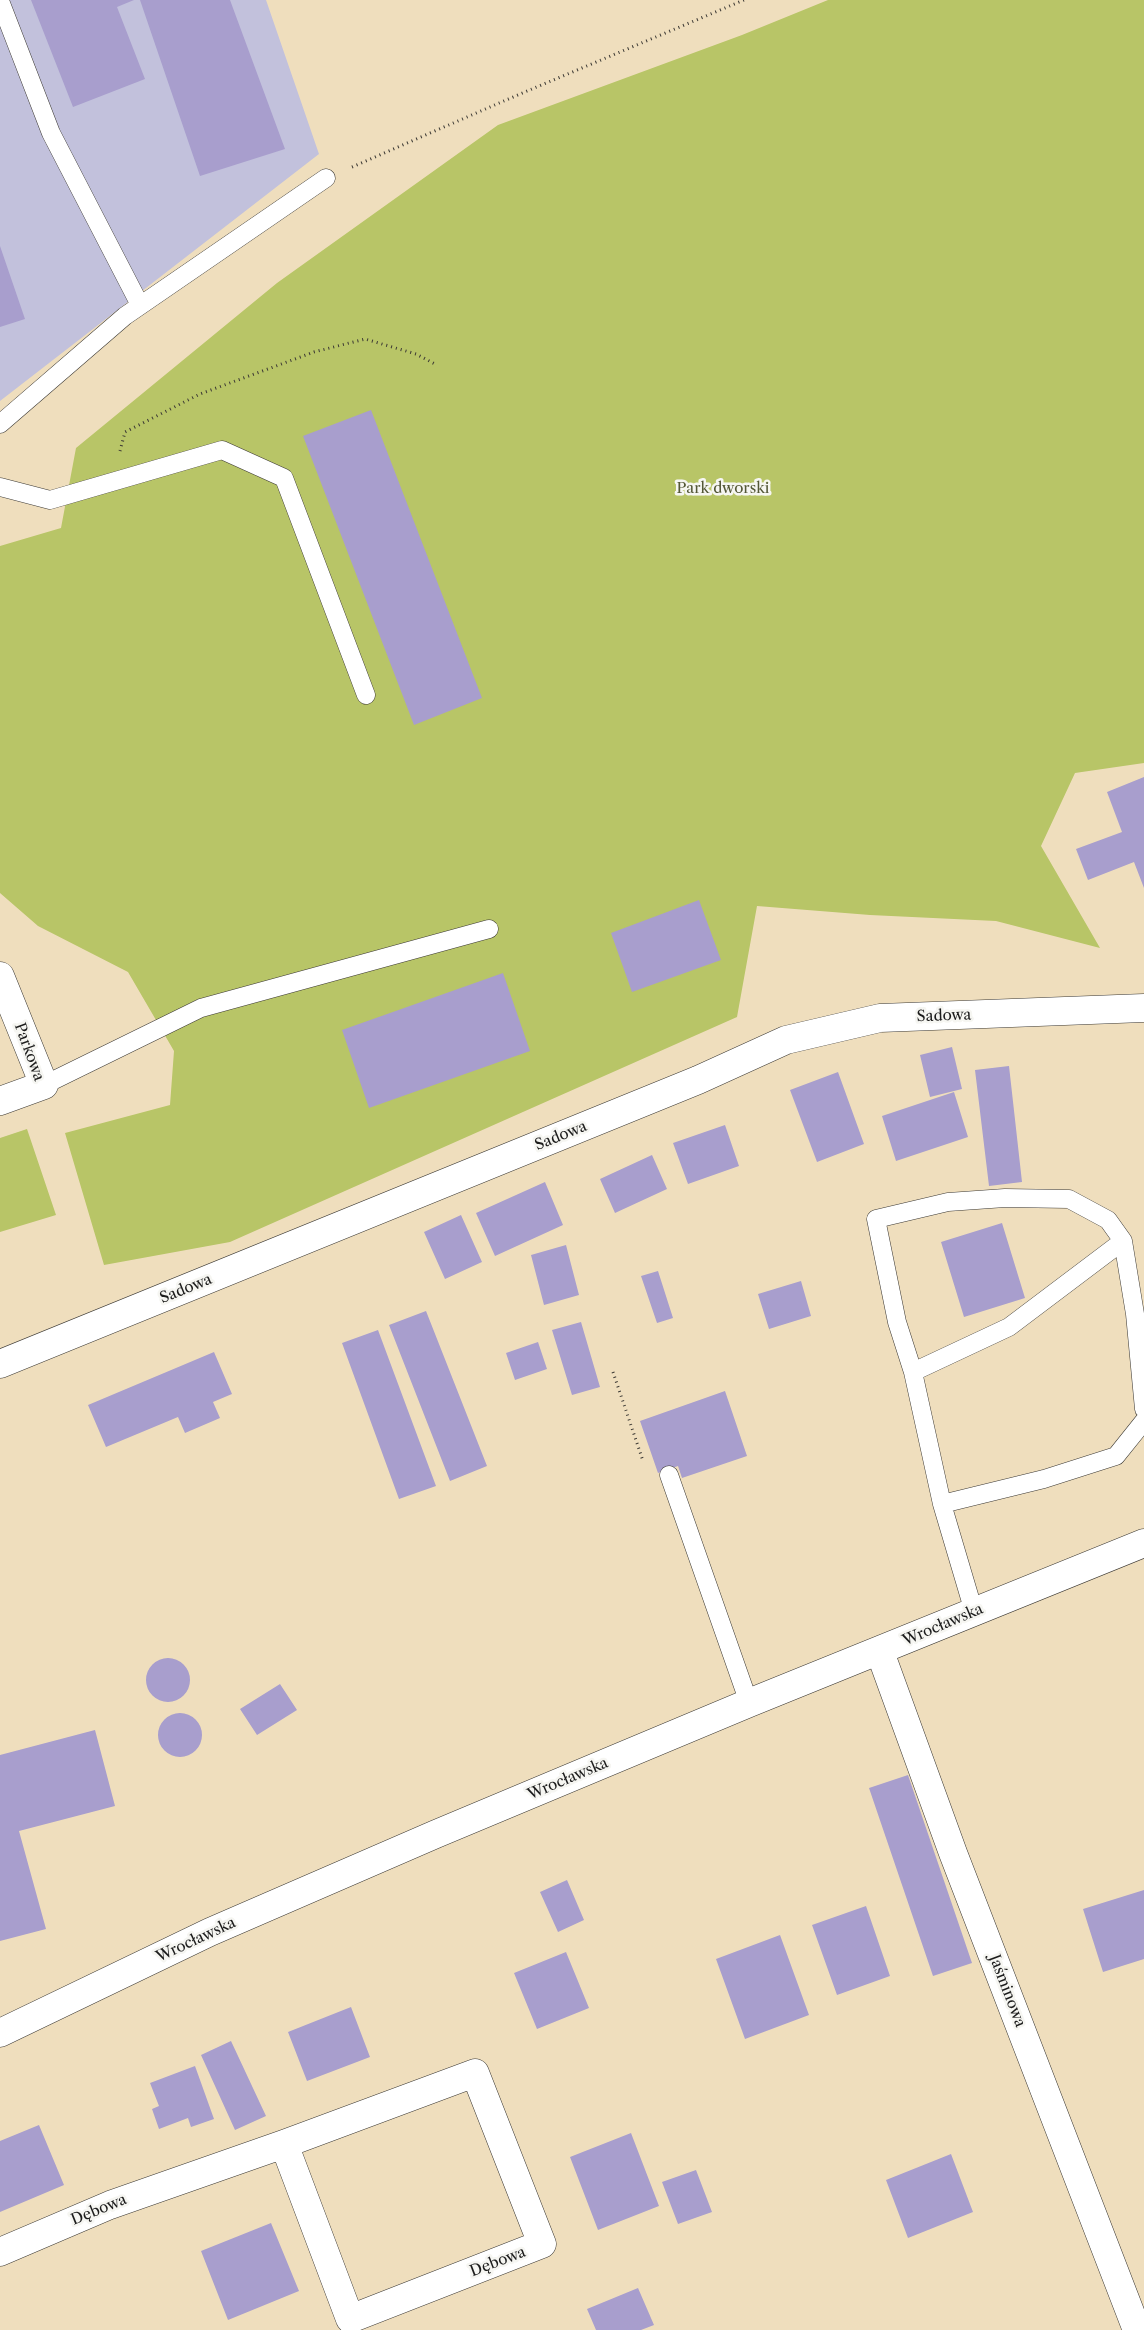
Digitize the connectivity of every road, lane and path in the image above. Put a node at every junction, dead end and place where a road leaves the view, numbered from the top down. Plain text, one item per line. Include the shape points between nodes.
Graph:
1 (744, 0) edge
2 (0, 1) edge
3 (326, 178) joint
4 (140, 305) junction
5 (435, 364) dead end
6 (0, 424) edge
7 (111, 483) junction
8 (0, 487) edge
9 (366, 695) dead end
10 (489, 929) dead end
11 (0, 976) edge
12 (1144, 1008) edge
13 (44, 1085) junction
14 (0, 1101) edge
15 (1123, 1241) junction
16 (0, 1364) edge
17 (913, 1372) junction
18 (1144, 1409) edge
19 (1144, 1421) edge
20 (669, 1475) dead end
21 (942, 1504) junction
22 (1144, 1543) edge
23 (974, 1612) junction
24 (880, 1652) junction
25 (749, 1703) junction
26 (0, 2034) edge
27 (284, 2144) junction
28 (0, 2252) edge
29 (1137, 2330) edge

1 - 3 path
2 - 4 lane via 51,133
3 - 4 lane
4 - 6 lane
5 - 7 path via 416,354 364,339 314,352 200,394 125,432
7 - 8 lane via 50,500
7 - 9 lane via 222,450 284,478
10 - 13 lane via 201,1008
11 - 13 street, Parkowa
12 - 16 street, Sadowa via 880,1018 786,1040 698,1080
13 - 14 street, Parkowa
15 - 17 lane via 1010,1327
15 - 17 lane via 1108,1220 1069,1199 1005,1198 948,1202 876,1219 897,1322
15 - 18 lane via 1135,1314
17 - 21 lane
19 - 21 lane via 1116,1456 1044,1479
20 - 25 lane
21 - 23 lane
22 - 23 street, Wrocławska
23 - 24 street, Wrocławska
24 - 25 street, Wrocławska
24 - 29 street, Jaśminowa
25 - 26 street, Wrocławska via 210,1932
27 - 27 street, Dębowa via 475,2073 542,2244 350,2319
27 - 28 street, Dębowa via 110,2205

